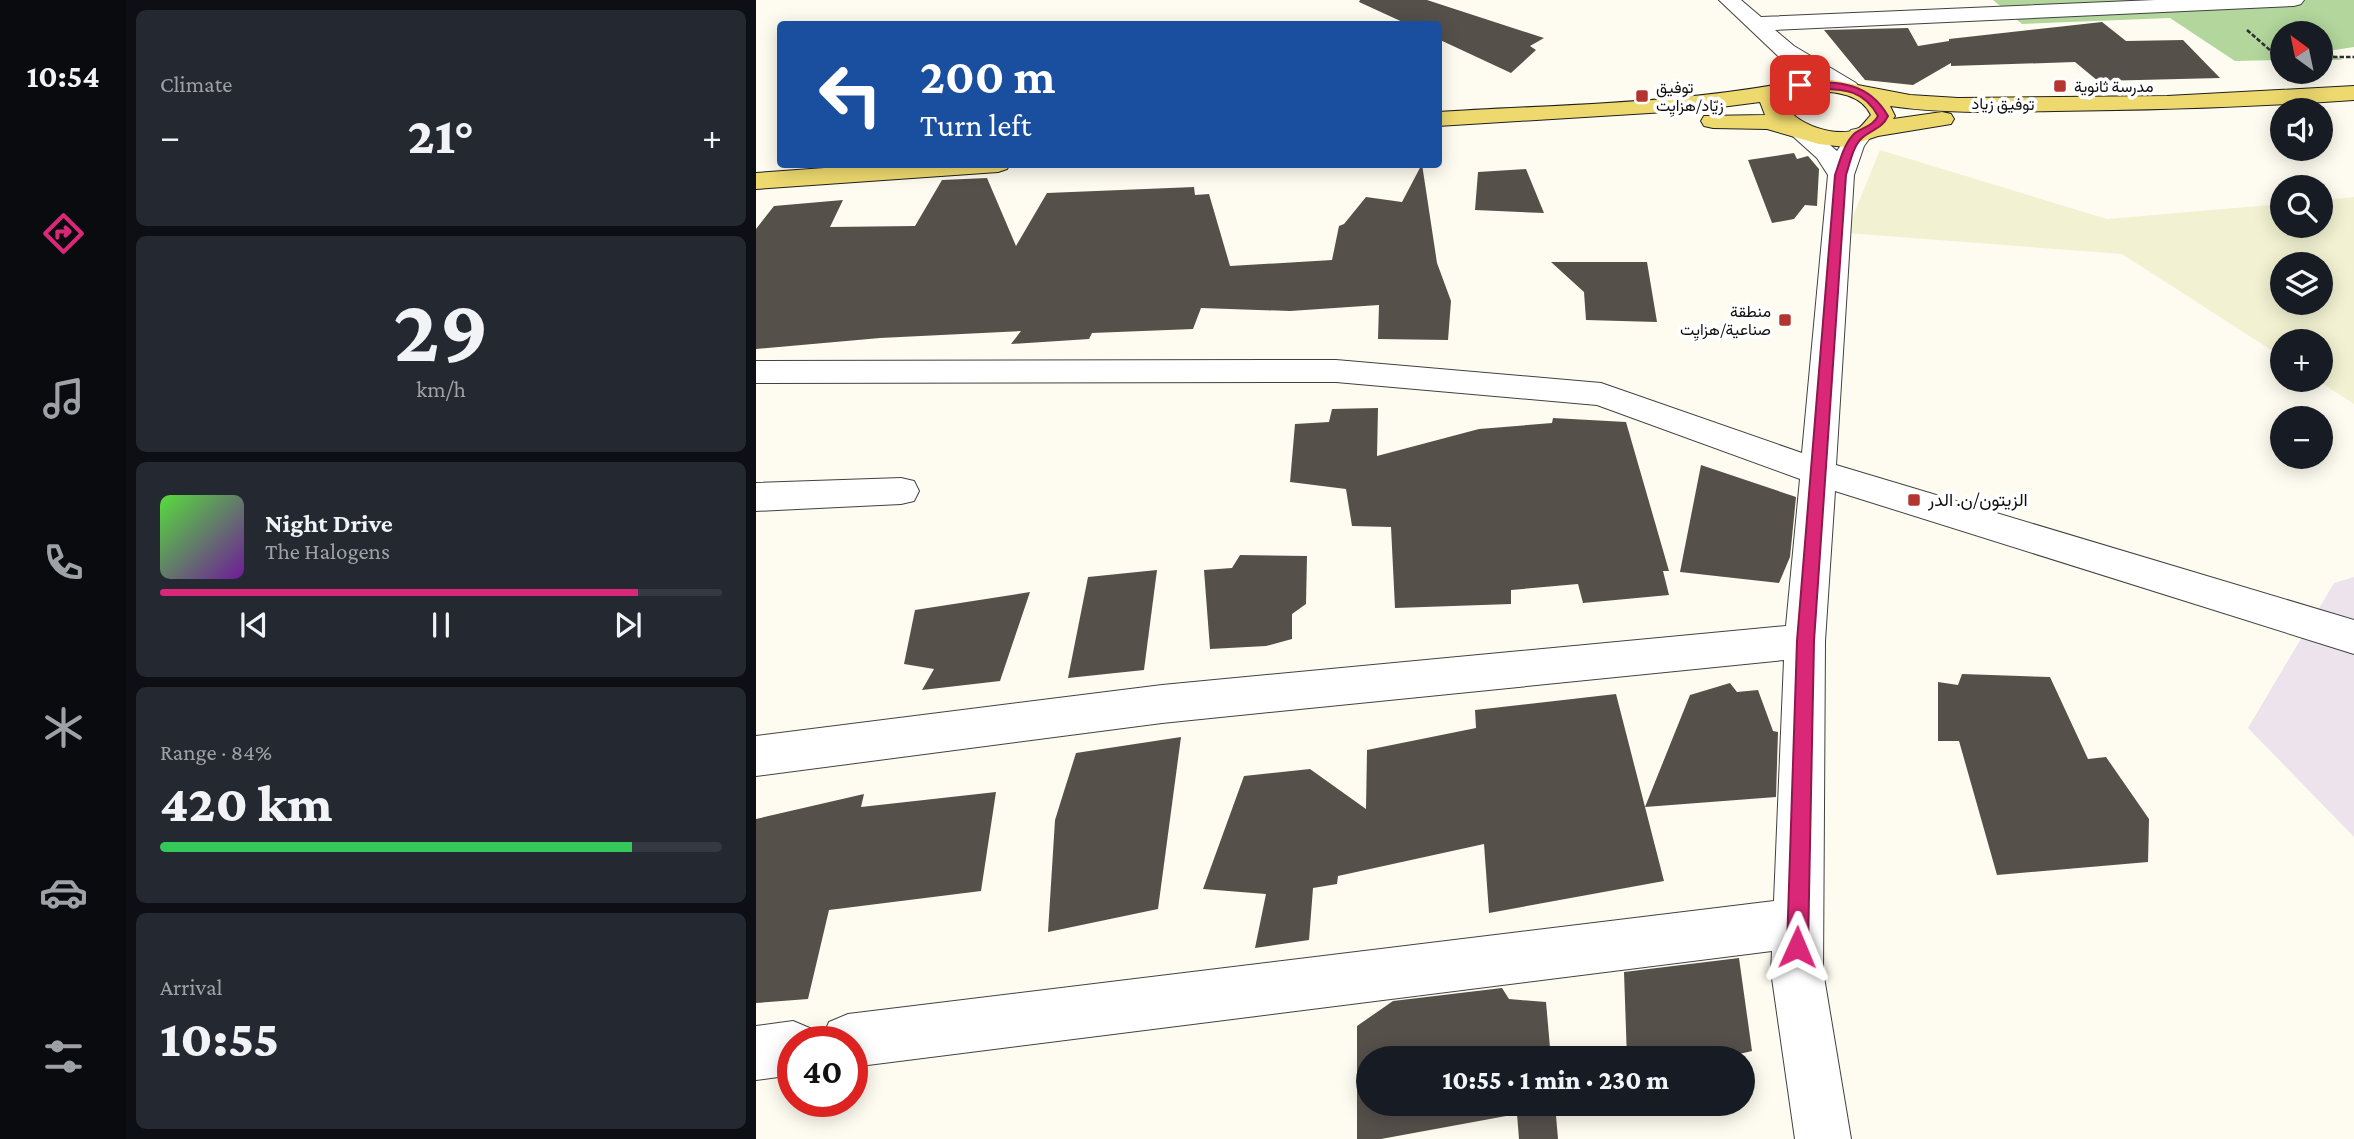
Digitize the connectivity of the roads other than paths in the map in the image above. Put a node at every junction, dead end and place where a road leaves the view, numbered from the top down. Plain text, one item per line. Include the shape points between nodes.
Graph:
1 (1730, 0) edge
2 (2294, 0) edge
3 (1756, 24) junction
4 (1786, 51) junction
5 (1791, 88) junction
6 (1855, 91) junction
7 (2354, 93) edge
8 (2354, 109) edge
9 (2333, 111) edge
10 (2270, 114) edge
11 (1442, 119) edge
12 (1793, 128) junction
13 (1866, 133) junction
14 (1442, 135) edge
15 (777, 161) edge
16 (756, 162) edge
17 (941, 168) edge
18 (1841, 175) junction
19 (756, 181) edge
20 (761, 380) edge
21 (1817, 471) junction
22 (901, 491) dead end
23 (756, 497) edge
24 (2354, 637) edge
25 (1805, 641) junction
26 (756, 755) edge
27 (1798, 923) junction
28 (868, 1039) edge
29 (777, 1050) edge
30 (756, 1053) edge
31 (1823, 1139) edge

1 - 3 street
2 - 3 street
3 - 4 street
4 - 5 street via 1796,69
4 - 6 street
5 - 6 main road, توفيق زياد via 1816,84
5 - 11 main road via 1698,103
5 - 12 main road via 1777,95 1772,111
6 - 7 main road, توفيق زياد via 1902,101 2020,105 2204,103
6 - 13 main road via 1874,100 1883,116 1880,124
8 - 9 main road
10 - 13 main road, توفيق زياد via 1936,120
12 - 13 main road, توفيق زياد via 1825,137
12 - 14 main road via 1756,121 1658,122
12 - 18 street via 1826,153
13 - 18 street via 1852,144
15 - 16 main road
17 - 19 main road
18 - 21 street
20 - 21 street via 1336,371 1601,394
21 - 24 street
21 - 25 street
22 - 23 street
25 - 26 street via 1162,704
25 - 27 street
27 - 28 street
27 - 31 street via 1797,971
29 - 30 street

